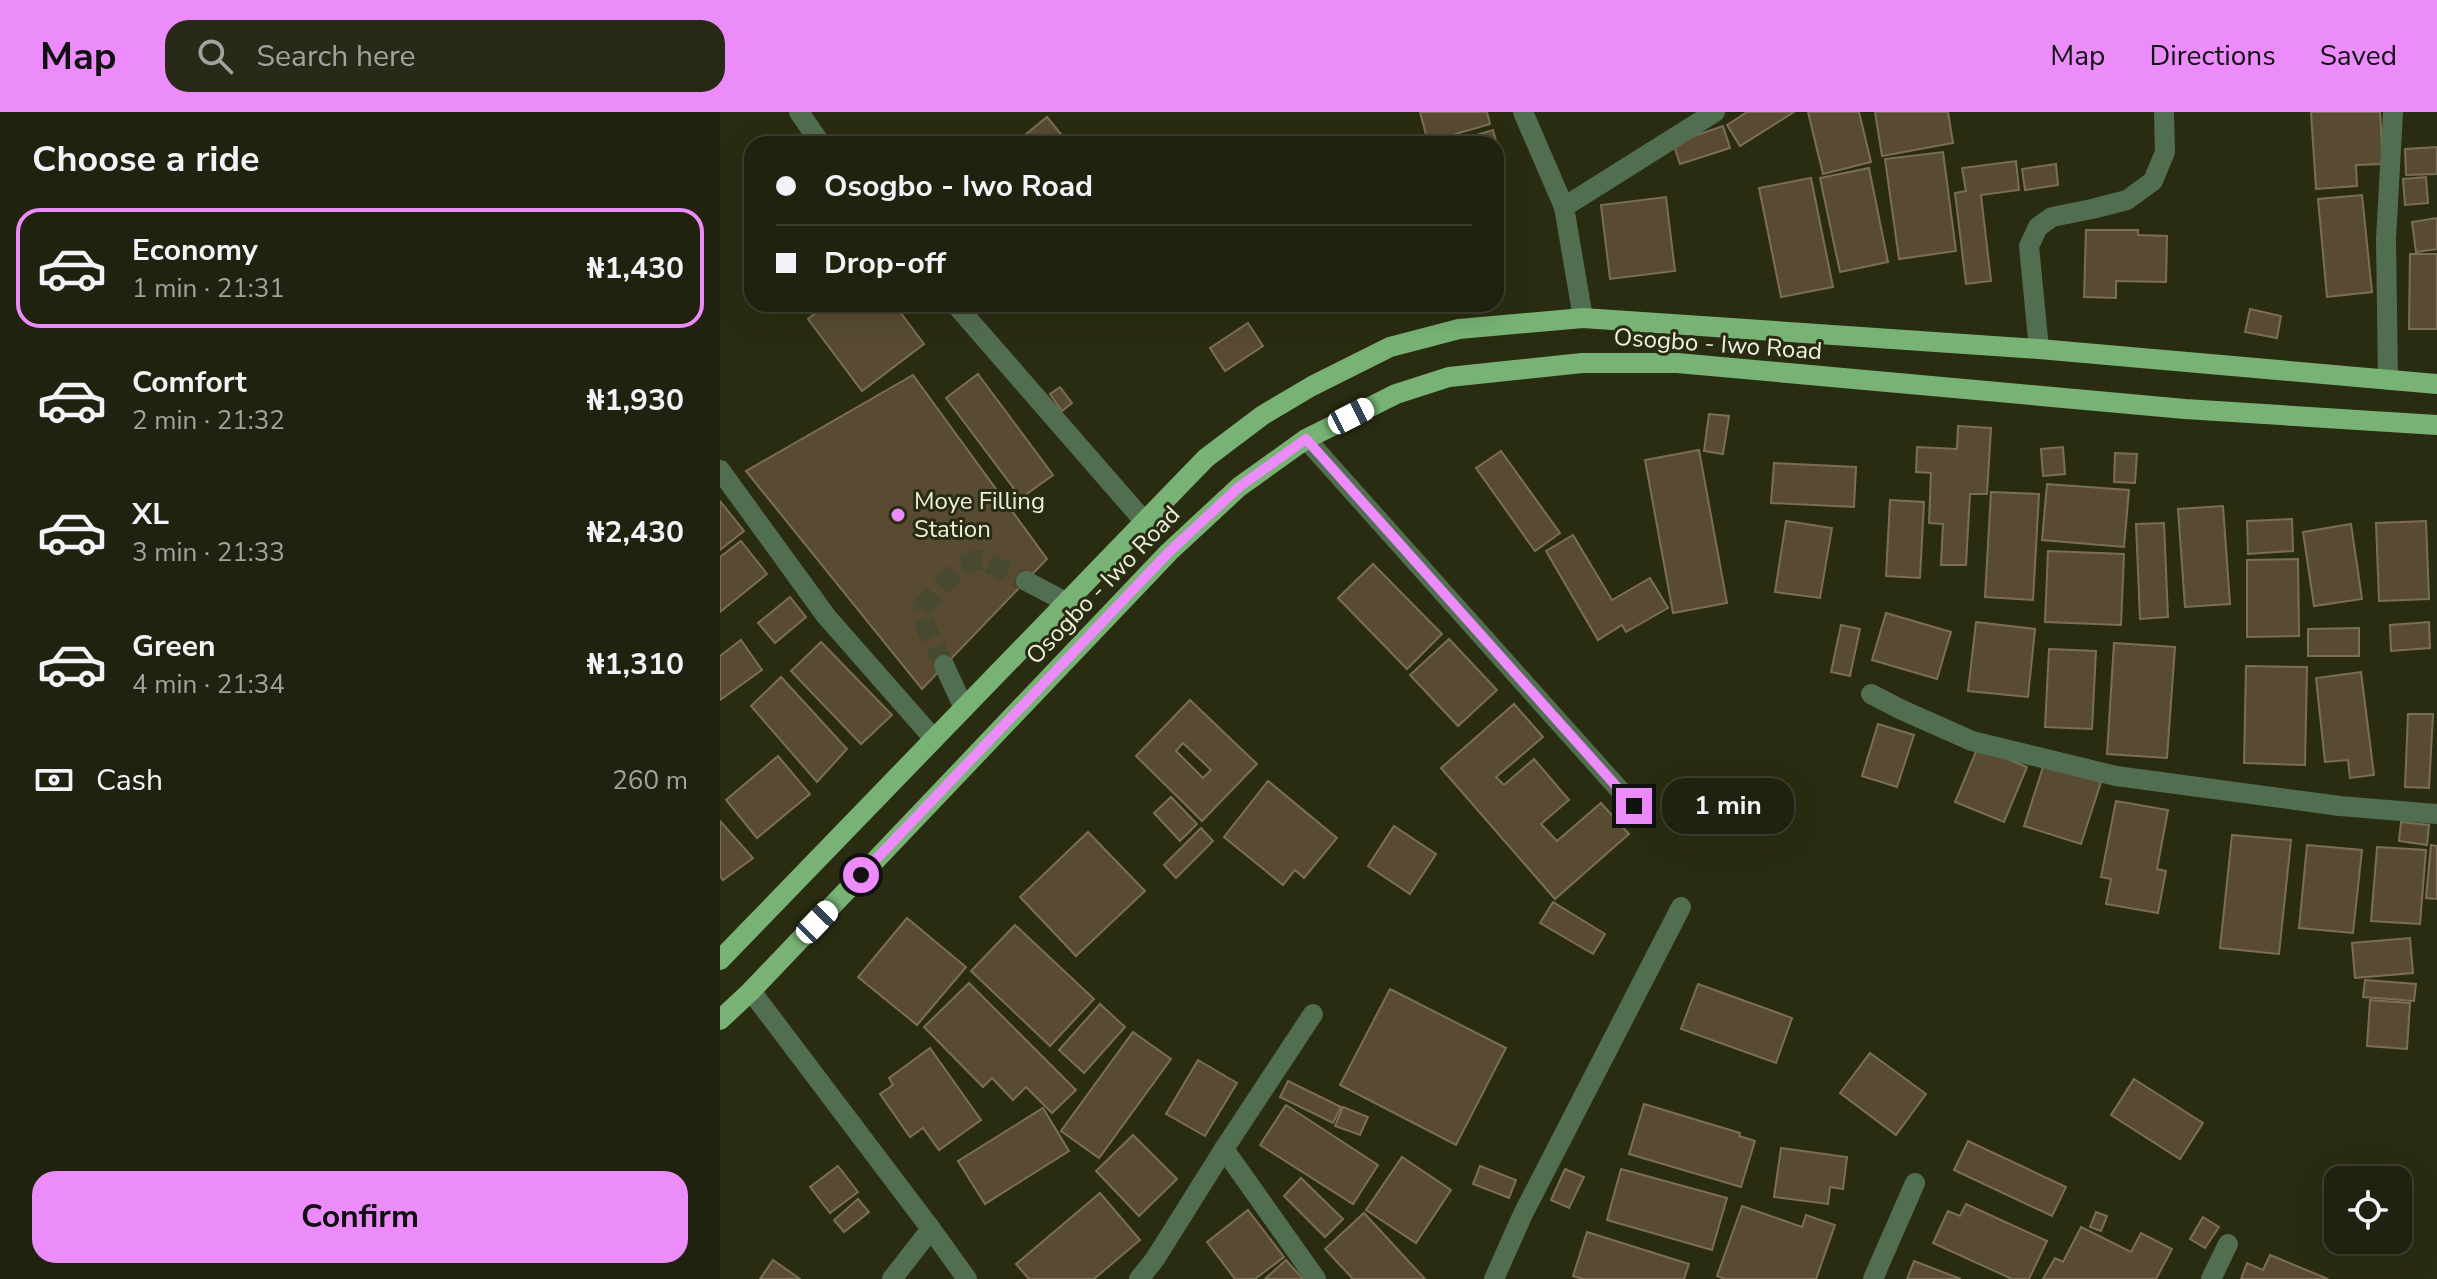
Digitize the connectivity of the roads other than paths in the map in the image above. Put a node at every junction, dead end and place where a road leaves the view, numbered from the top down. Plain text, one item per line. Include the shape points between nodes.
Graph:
1 (799, 112) edge
2 (1523, 112) edge
3 (1715, 112) edge
4 (2164, 112) edge
5 (2393, 112) edge
6 (816, 136) edge
7 (1564, 207) junction
8 (966, 312) edge
9 (1583, 318) junction
10 (2039, 349) junction
11 (2388, 380) junction
12 (2437, 384) edge
13 (2437, 425) edge
14 (1306, 439) junction
15 (720, 470) edge
16 (1144, 521) junction
17 (1026, 581) tunnel mouth
18 (1066, 602) junction
19 (944, 665) tunnel mouth
20 (1871, 694) dead end
21 (964, 708) junction
22 (934, 739) junction
23 (1634, 806) dead end
24 (2437, 814) edge
25 (1681, 907) dead end
26 (722, 955) edge
27 (751, 991) junction
28 (1313, 1014) dead end
29 (720, 1020) edge
30 (1224, 1149) junction
31 (1915, 1183) dead end
32 (931, 1229) junction
33 (2228, 1244) dead end
34 (892, 1279) edge
35 (967, 1279) edge
36 (1139, 1279) edge
37 (1316, 1279) edge
38 (1494, 1279) edge
39 (1873, 1279) edge
40 (2211, 1279) edge

1 - 6 street
2 - 7 street
3 - 7 street
4 - 10 street via 2165,152 2153,181 2127,200 2052,217 2038,227 2029,246
5 - 11 street via 2386,239
7 - 9 street
8 - 16 street
9 - 10 main road, Osogbo - Iwo Road
9 - 16 main road, Osogbo - Iwo Road via 1459,329 1390,347 1263,415 1206,458
10 - 11 main road, Osogbo - Iwo Road
11 - 12 main road, Osogbo - Iwo Road
13 - 14 main road, Osogbo - Iwo Road via 2185,409 1677,363 1582,363 1449,377 1396,394
14 - 23 street
14 - 27 main road, Osogbo - Iwo Road via 1239,487 1169,552
15 - 22 street via 826,616
16 - 18 main road, Osogbo - Iwo Road
17 - 18 street
18 - 21 main road, Osogbo - Iwo Road
19 - 21 street
20 - 24 street via 1972,741 2116,776
21 - 22 main road, Osogbo - Iwo Road
22 - 26 main road, Osogbo - Iwo Road
25 - 38 street
27 - 29 main road, Osogbo - Iwo Road
27 - 32 street
28 - 30 street
30 - 36 street
30 - 37 street
31 - 39 street
32 - 34 street
32 - 35 street
33 - 40 street

